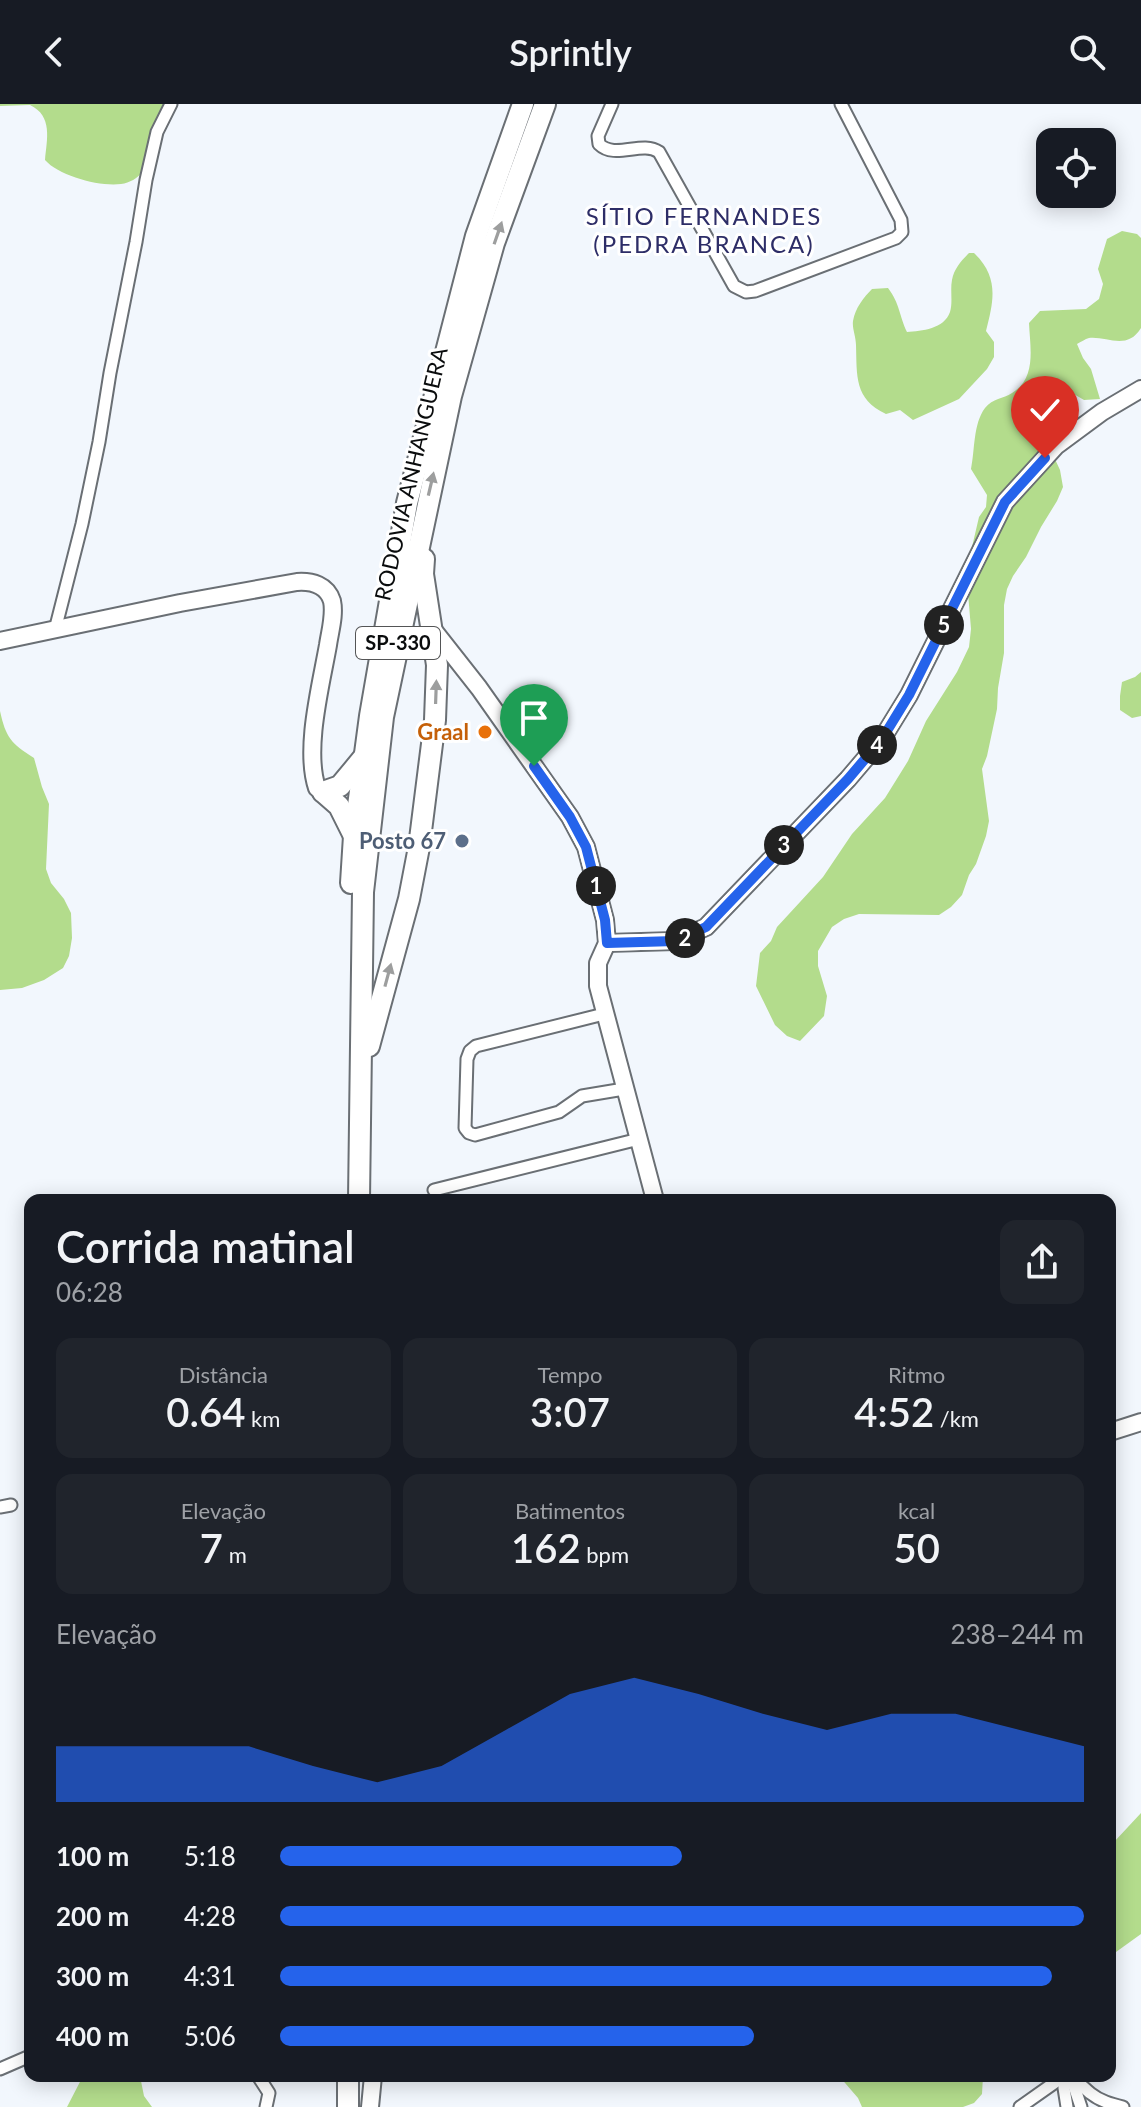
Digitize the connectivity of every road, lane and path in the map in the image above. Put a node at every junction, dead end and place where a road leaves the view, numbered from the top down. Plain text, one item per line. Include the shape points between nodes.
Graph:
1 (171, 104) edge
2 (523, 104) edge
3 (545, 104) edge
4 (612, 104) edge
5 (841, 104) edge
6 (1141, 389) edge
7 (424, 516) junction
8 (430, 626) junction
9 (55, 630) junction
10 (0, 641) edge
11 (364, 757) junction
12 (323, 792) junction
13 (354, 836) junction
14 (607, 943) junction
15 (604, 1014) junction
16 (360, 1077) junction
17 (624, 1089) junction
18 (639, 1139) junction
19 (434, 1190) dead end
20 (346, 1194) edge
21 (359, 1194) edge
22 (653, 1194) edge
23 (1141, 1422) edge
24 (1116, 1430) edge
25 (24, 2059) edge
26 (0, 2069) edge
27 (262, 2082) edge
28 (348, 2082) edge
29 (359, 2082) edge
30 (372, 2082) edge
31 (1056, 2082) edge
32 (1064, 2082) edge
33 (1070, 2082) edge
34 (1078, 2082) edge
35 (266, 2107) edge
36 (348, 2107) edge
37 (359, 2107) edge
38 (370, 2107) edge
39 (1020, 2107) edge
40 (1067, 2107) edge
41 (1081, 2107) edge
42 (1123, 2107) edge

1 - 9 street via 157,132 146,180 99,442
2 - 11 highway, RODOVIA ANHANGUERA / SP-330 via 476,236 407,503
7 -> 3 highway, RODOVIA ANHANGUERA / SP-330 via 481,285
4 - 5 street via 598,140 602,147 659,152 734,286 746,292 902,232 901,220
6 - 14 street via 1056,446 1005,502 882,739 706,927 675,941
7 - 8 highway via 423,574
7 - 16 highway, RODOVIA ANHANGUERA / SP-330 via 383,717 363,892
8 - 14 street via 570,817 586,847
16 -> 8 highway via 419,847 437,688
9 - 10 street
9 - 12 street via 297,582 319,585 328,592 333,619 312,768
11 - 12 highway via 340,786
11 - 13 highway, RODOVIA ANHANGUERA / SP-330
12 - 13 highway via 339,806
13 - 20 highway, RODOVIA ANHANGUERA / SP-330
14 - 15 street via 598,963
15 - 17 street
15 - 17 street via 476,1046 467,1059 465,1128 475,1135 559,1112 582,1096
16 - 21 highway, RODOVIA ANHANGUERA / SP-330
17 - 18 street
18 - 19 street
18 - 22 street
23 - 24 street
25 - 26 street
27 - 35 street via 269,2093
28 - 36 highway
29 - 37 highway
30 - 38 street
31 - 39 street
32 - 40 street
33 - 41 street
34 - 42 street via 1108,2104

